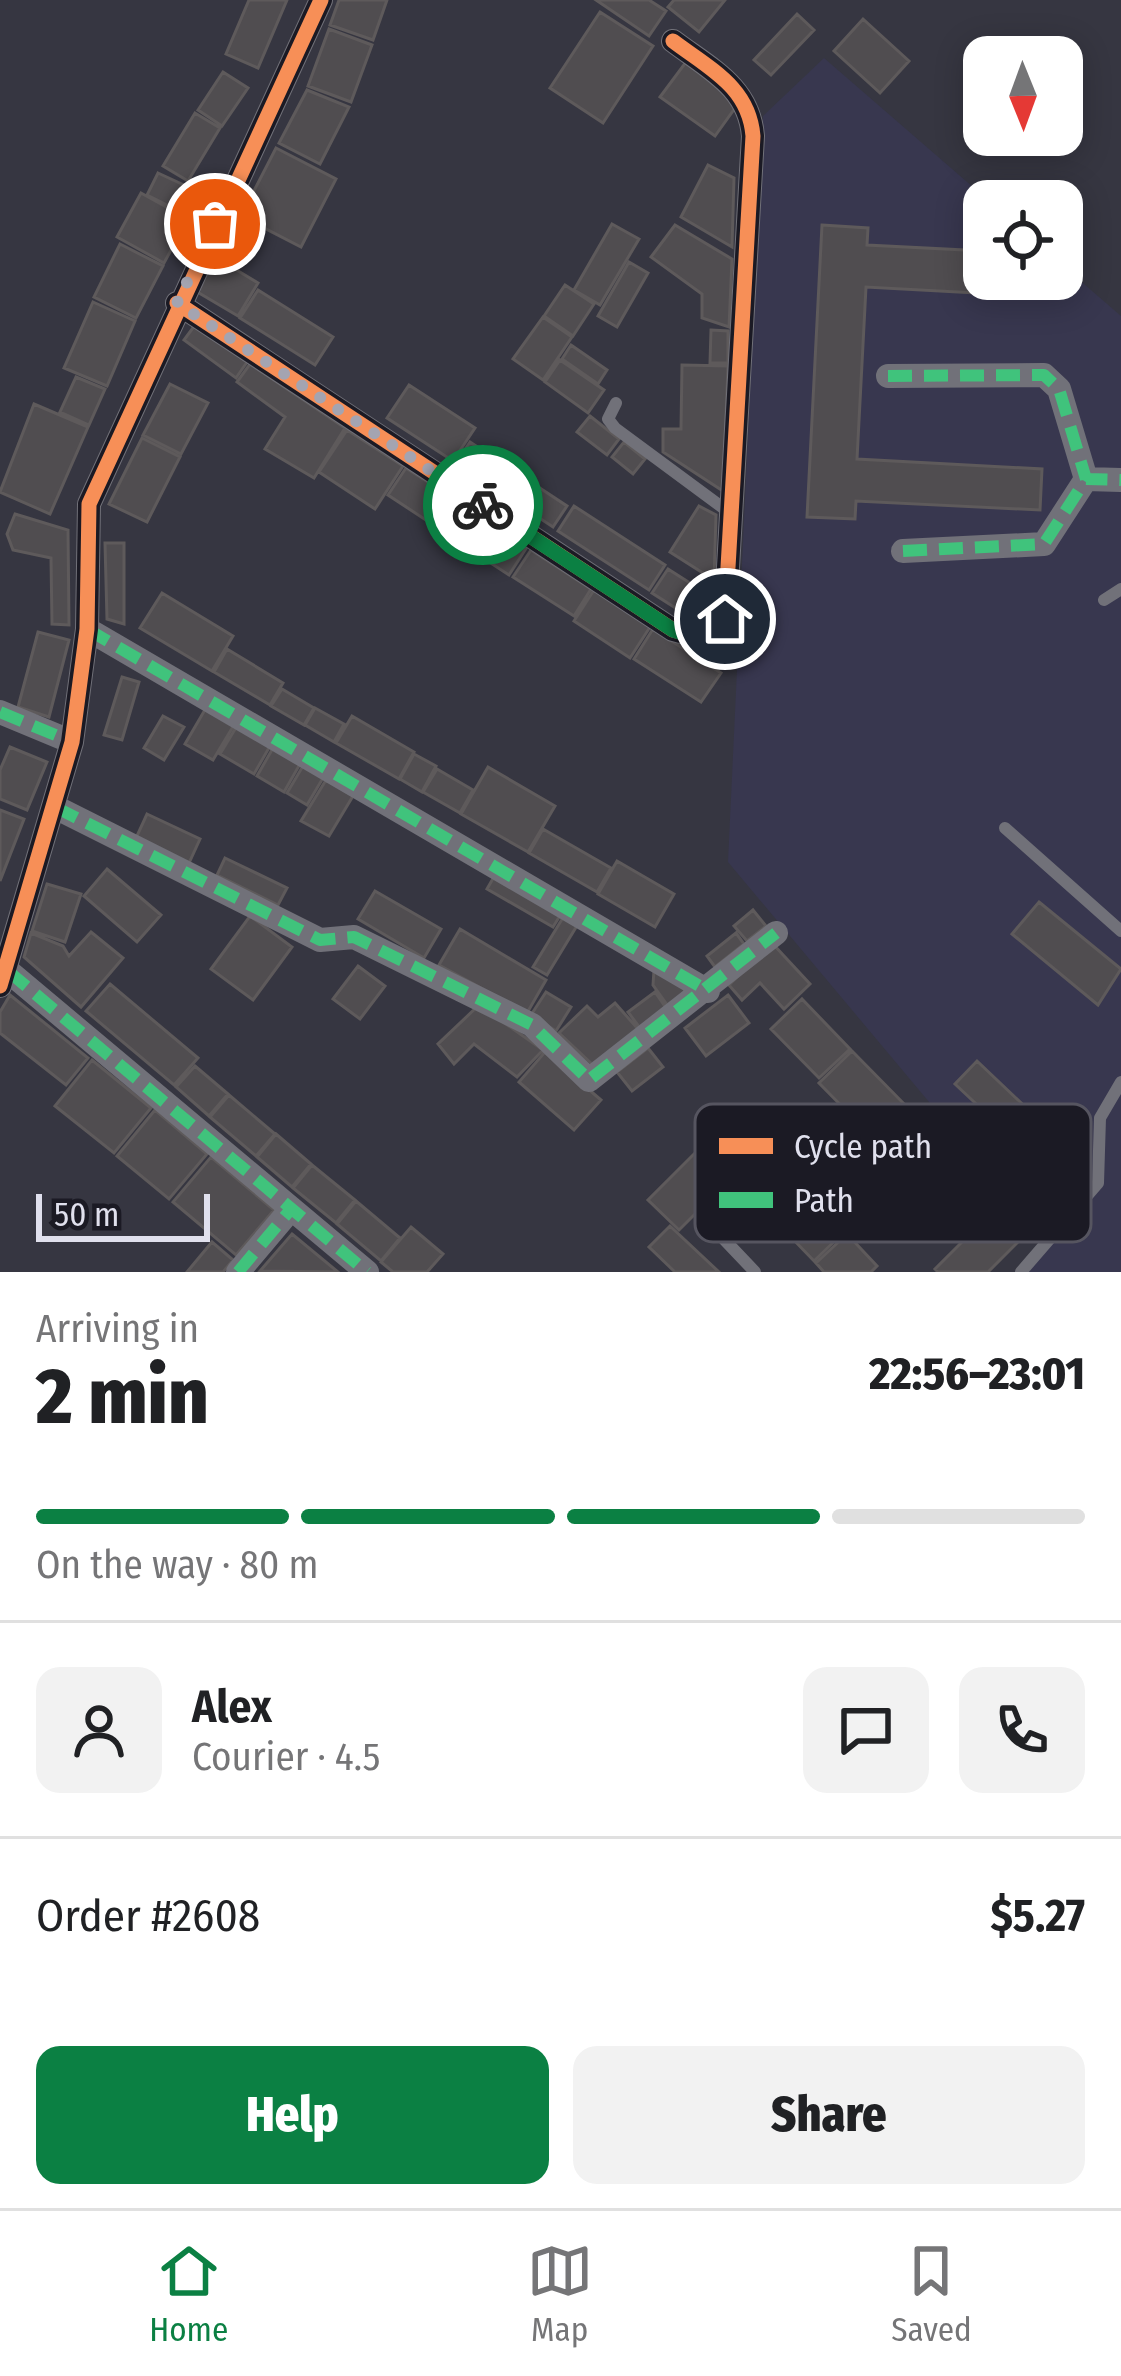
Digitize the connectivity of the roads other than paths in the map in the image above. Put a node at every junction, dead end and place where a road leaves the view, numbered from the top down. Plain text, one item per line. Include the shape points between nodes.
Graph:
1 (321, 0) edge
2 (673, 41) dead end
3 (177, 303) junction
4 (888, 376) dead end
5 (616, 403) dead end
6 (1086, 479) junction
7 (1121, 480) edge
8 (731, 513) junction
9 (903, 551) dead end
10 (1121, 589) edge
11 (1104, 600) dead end
12 (87, 629) junction
13 (0, 712) edge
14 (72, 742) junction
15 (55, 807) junction
16 (1005, 828) dead end
17 (1121, 931) edge
18 (776, 933) dead end
19 (4, 978) edge
20 (708, 991) junction
21 (1121, 1082) edge
22 (1091, 1192) edge
23 (291, 1209) junction
24 (727, 1242) edge
25 (1047, 1242) edge
26 (238, 1272) edge
27 (367, 1272) edge
28 (755, 1272) edge
29 (1021, 1272) edge

1 - 3 street
2 - 8 street via 741,93 751,110
3 - 8 street via 673,630 699,638 725,619
3 - 12 street via 89,504
4 - 6 street via 1044,375 1059,389
5 - 8 lane via 608,419 615,428
6 - 7 street
6 - 9 street via 1043,544
10 - 11 lane
12 - 14 street
12 - 20 street
13 - 14 street
14 - 15 street
15 - 19 street
15 - 20 street via 320,940 354,938 532,1025 589,1080
16 - 17 lane
18 - 20 street
19 - 23 street
21 - 22 lane via 1100,1118
23 - 26 street
23 - 27 street
24 - 28 lane
25 - 29 lane

